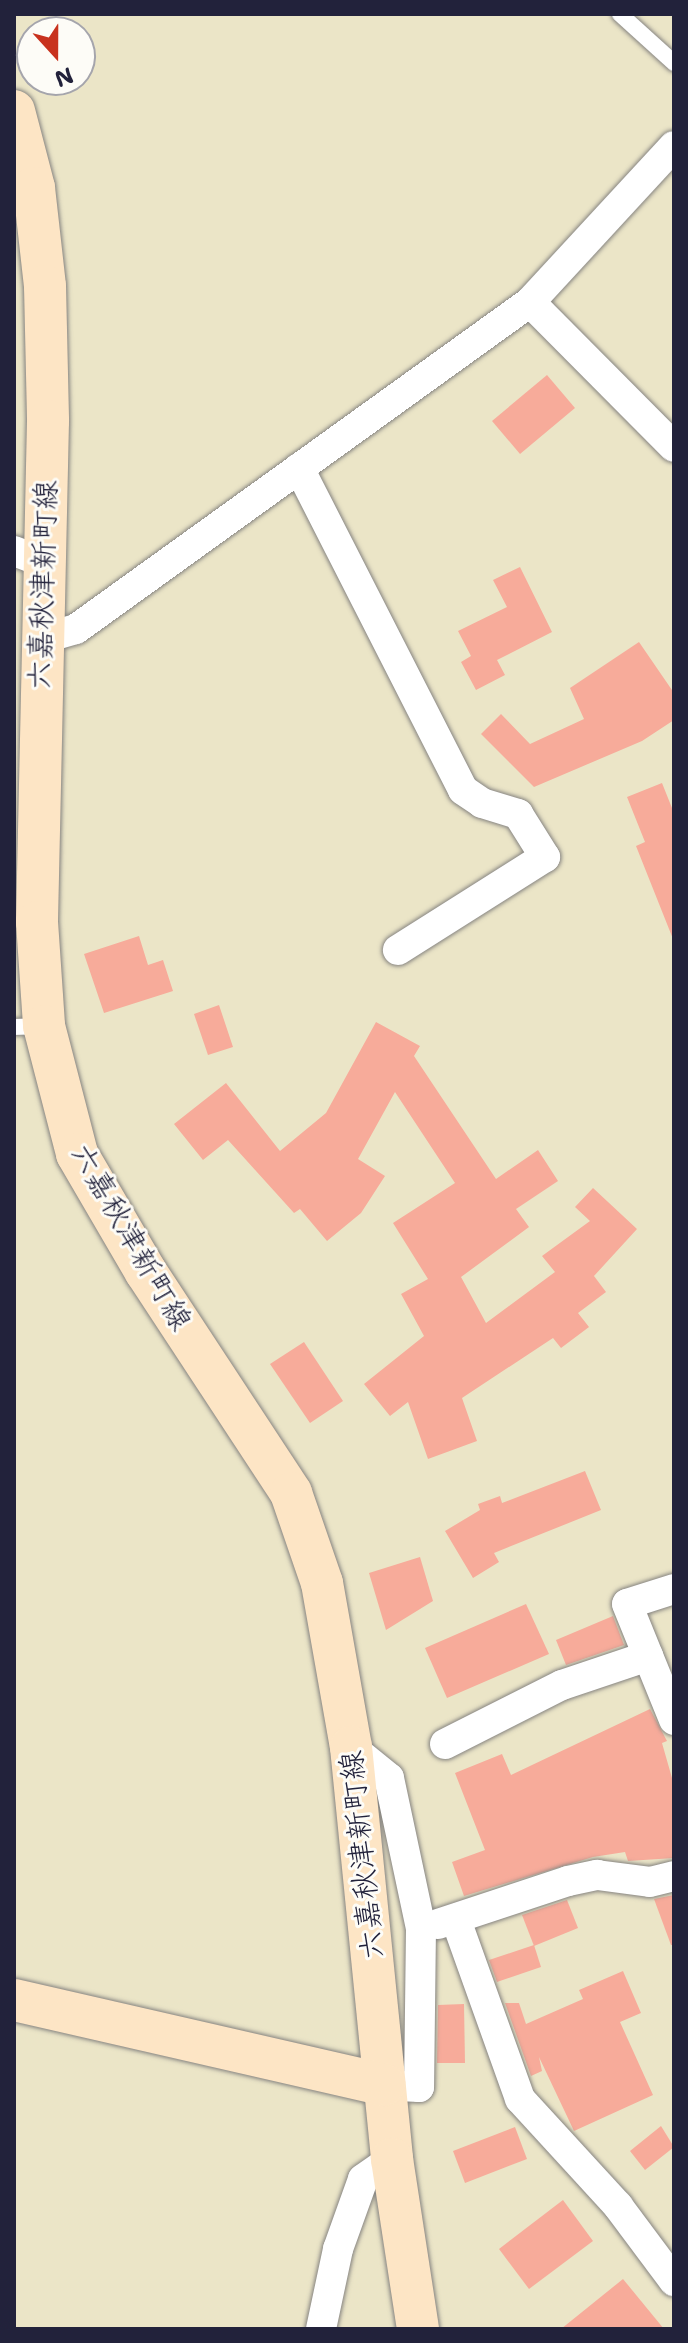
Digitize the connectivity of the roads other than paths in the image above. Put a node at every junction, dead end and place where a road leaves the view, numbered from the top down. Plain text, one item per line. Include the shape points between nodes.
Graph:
1 (620, 14) edge
2 (674, 63) edge
3 (14, 111) edge
4 (674, 146) edge
5 (530, 302) junction
6 (674, 447) edge
7 (299, 468) junction
8 (28, 557) edge
9 (41, 639) junction
10 (398, 950) dead end
11 (29, 1026) edge
12 (674, 1589) edge
13 (648, 1656) junction
14 (674, 1720) edge
15 (445, 1744) dead end
16 (351, 1747) junction
17 (674, 1876) edge
18 (456, 1920) junction
19 (421, 1928) junction
20 (14, 2000) edge
21 (384, 2085) junction
22 (392, 2159) junction
23 (674, 2281) edge
24 (321, 2329) edge
25 (418, 2329) edge

1 - 2 lane
3 - 8 main road, 六嘉秋津新町線 via 34,188 45,286 48,421
4 - 5 street
5 - 6 street
5 - 7 street
7 - 9 street via 76,629
7 - 10 street via 463,790 482,803 518,814 545,857
8 - 9 main road, 六嘉秋津新町線
9 - 11 main road, 六嘉秋津新町線 via 37,922
11 - 16 main road, 六嘉秋津新町線 via 77,1154 146,1272 291,1493 322,1583
12 - 13 street via 627,1604
13 - 14 street
13 - 15 street via 562,1685
16 - 19 street via 389,1778
16 - 21 main road, 六嘉秋津新町線
17 - 18 street via 650,1882 583,1878
18 - 19 street
18 - 23 street via 520,2099 618,2206
19 - 21 street via 419,2087
20 - 21 main road
21 - 22 main road, 六嘉秋津新町線
22 - 24 street via 363,2179 338,2249
22 - 25 main road, 六嘉秋津新町線

